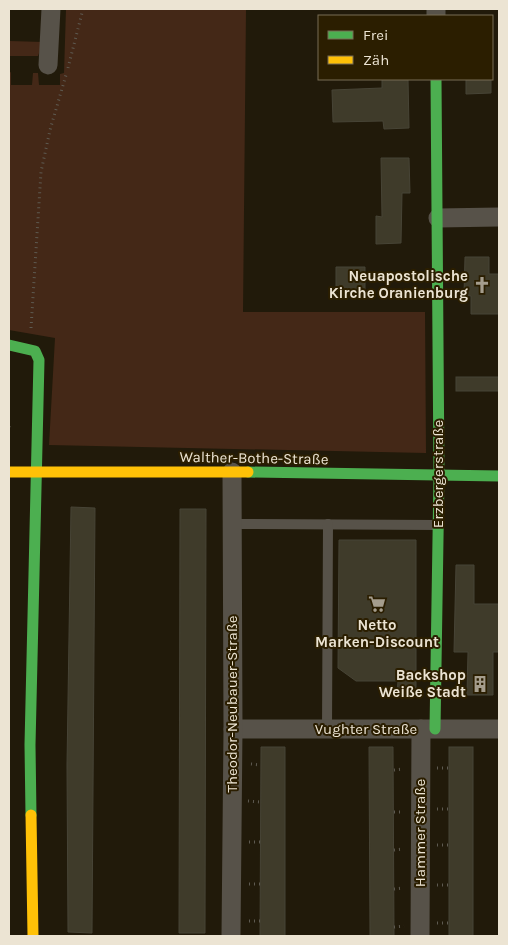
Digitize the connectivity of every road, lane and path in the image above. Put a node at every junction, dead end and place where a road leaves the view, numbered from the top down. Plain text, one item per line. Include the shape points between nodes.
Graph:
1 (51, 9) edge
2 (83, 9) edge
3 (48, 65) joint
4 (66, 76) junction
5 (436, 80) edge
6 (438, 218) junction
7 (499, 218) edge
8 (30, 336) dead end
9 (9, 345) edge
10 (9, 472) edge
11 (36, 472) junction
12 (232, 472) junction
13 (439, 475) junction
14 (499, 476) edge
15 (232, 524) junction
16 (328, 524) junction
17 (438, 525) junction
18 (233, 729) junction
19 (327, 729) junction
20 (428, 729) junction
21 (499, 729) edge
22 (245, 801) dead end
23 (260, 802) dead end
24 (245, 842) dead end
25 (260, 842) dead end
26 (245, 884) dead end
27 (260, 884) dead end
28 (260, 921) dead end
29 (245, 922) dead end
30 (33, 936) edge
31 (231, 936) edge
32 (420, 936) edge

1 - 3 street
2 - 4 path
3 - 4 path
4 - 8 path via 41,172
5 - 6 street, Erzbergerstraße
6 - 7 street
6 - 13 street, Erzbergerstraße
9 - 11 street via 35,351 39,360
10 - 11 street, Walther-Bothe-Straße
11 - 12 street, Walther-Bothe-Straße
11 - 30 street via 30,745
12 - 13 street, Walther-Bothe-Straße
12 - 15 street, Theodor-Neubauer-Straße
13 - 14 street, Walther-Bothe-Straße
13 - 17 street, Erzbergerstraße
15 - 16 lane
15 - 18 street, Theodor-Neubauer-Straße
16 - 17 lane
16 - 19 lane
17 - 20 street, Erzbergerstraße
18 - 19 street, Vughter Straße
18 - 31 street, Theodor-Neubauer-Straße
19 - 20 street, Vughter Straße
20 - 21 street, Vughter Straße
20 - 32 street, Hammer Straße
22 - 23 path
24 - 25 path
26 - 27 path
28 - 29 path

